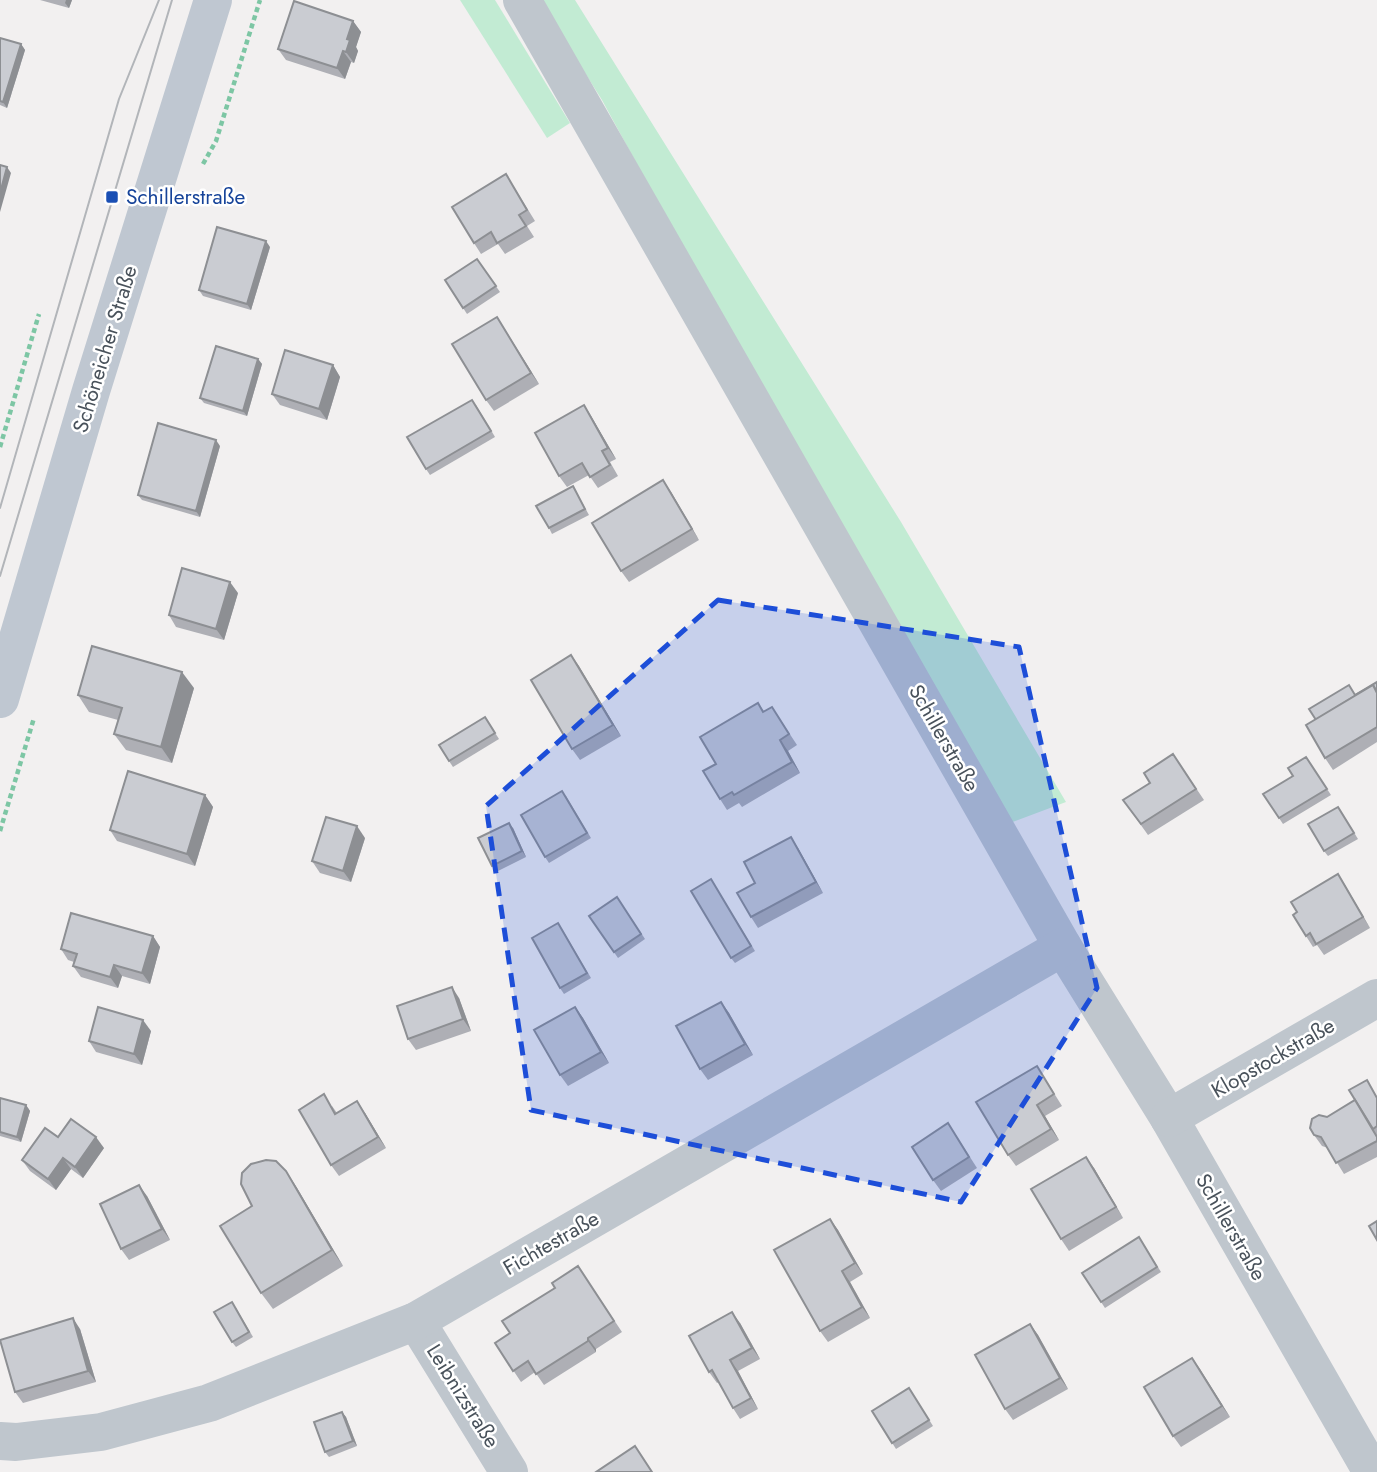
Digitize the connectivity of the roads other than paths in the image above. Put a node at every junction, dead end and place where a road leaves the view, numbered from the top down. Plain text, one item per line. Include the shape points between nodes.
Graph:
1 (213, 0) edge
2 (522, 0) edge
3 (0, 699) edge
4 (1063, 947) junction
5 (1377, 998) edge
6 (1169, 1118) junction
7 (416, 1321) junction
8 (0, 1441) edge
9 (509, 1472) edge
10 (1372, 1472) edge

1 - 3 main road, Schöneicher Straße
2 - 4 street, Schillerstraße
4 - 6 street, Schillerstraße
4 - 7 street, Fichtestraße
5 - 6 street, Klopstockstraße
6 - 10 street, Schillerstraße
7 - 8 street, Fichtestraße via 209,1403 101,1433
7 - 9 street, Leibnizstraße

